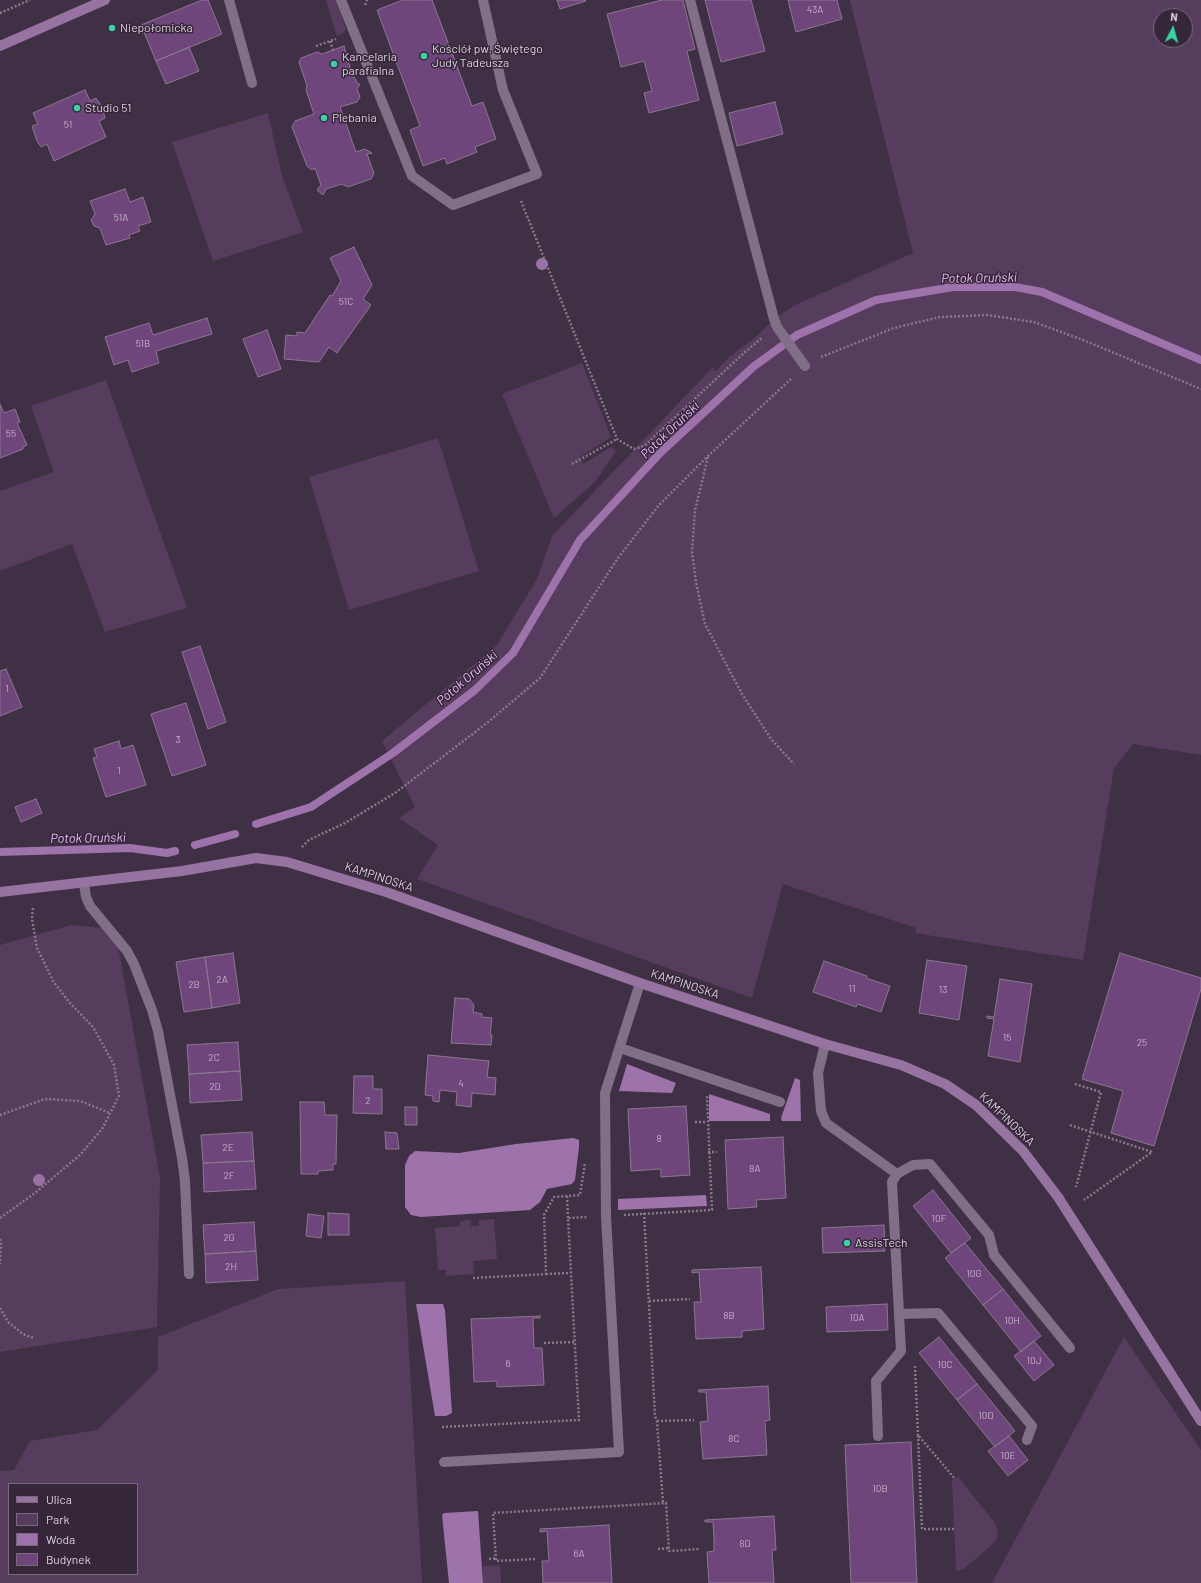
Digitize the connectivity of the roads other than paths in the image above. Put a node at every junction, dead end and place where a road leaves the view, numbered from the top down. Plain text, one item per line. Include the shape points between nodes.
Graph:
1 (105, 0) edge
2 (229, 0) edge
3 (342, 0) edge
4 (482, 0) edge
5 (690, 0) edge
6 (0, 46) edge
7 (252, 83) dead end
8 (805, 366) road end
9 (84, 883) junction
10 (0, 892) edge
11 (640, 983) junction
12 (825, 1044) junction
13 (620, 1048) junction
14 (780, 1102) dead end
15 (897, 1174) junction
16 (189, 1274) dead end
17 (900, 1314) junction
18 (1070, 1348) dead end
19 (1201, 1421) edge
20 (878, 1436) dead end
21 (1027, 1440) dead end
22 (444, 1462) dead end

1 - 6 street
2 - 7 lane
3 - 4 lane via 412,176 453,205 537,174 503,90
5 - 8 lane via 778,329
9 - 10 street, KAMPINOSKA
9 - 11 street, KAMPINOSKA via 182,871 256,858 287,862 386,892
9 - 16 lane via 90,906 127,951 134,964 158,1031 182,1158
11 - 12 street, KAMPINOSKA
11 - 13 lane
12 - 15 lane via 818,1073 821,1111 826,1124
12 - 19 street, KAMPINOSKA via 901,1065 945,1084 976,1105 1023,1151 1062,1204
13 - 14 lane
13 - 22 lane via 605,1092 606,1216 619,1452
15 - 17 lane via 892,1182
15 - 18 lane via 913,1165 930,1164 989,1235 994,1255
17 - 20 lane via 901,1351 876,1381
17 - 21 lane via 938,1313 1032,1426

